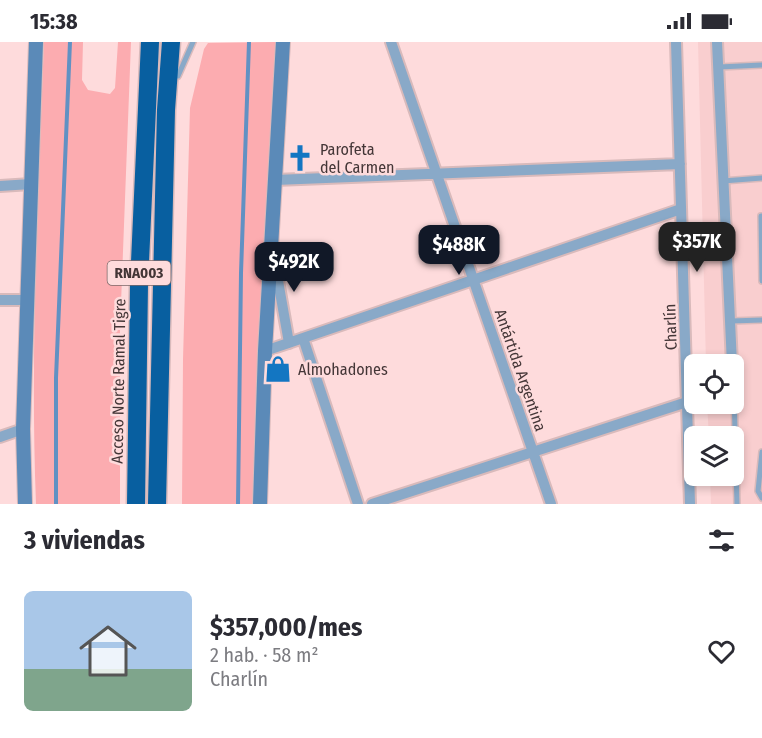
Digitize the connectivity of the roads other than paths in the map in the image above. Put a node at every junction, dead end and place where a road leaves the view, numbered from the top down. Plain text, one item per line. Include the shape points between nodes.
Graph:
1 (36, 42) edge
2 (139, 42) edge
3 (150, 42) edge
4 (171, 42) edge
5 (193, 42) edge
6 (283, 42) edge
7 (391, 42) edge
8 (676, 42) edge
9 (717, 42) edge
10 (762, 66) edge
11 (718, 67) junction
12 (178, 76) joint
13 (146, 105) junction
14 (680, 164) junction
15 (438, 174) junction
16 (762, 178) edge
17 (275, 180) junction
18 (723, 181) junction
19 (31, 184) junction
20 (0, 186) edge
21 (681, 209) junction
22 (761, 216) edge
23 (272, 248) junction
24 (162, 265) junction
25 (475, 279) junction
26 (762, 281) edge
27 (0, 300) edge
28 (27, 300) junction
29 (762, 320) edge
30 (728, 321) junction
31 (303, 338) junction
32 (289, 343) junction
33 (266, 351) junction
34 (686, 354) edge
35 (731, 354) edge
36 (684, 403) edge
37 (687, 414) edge
38 (735, 414) edge
39 (23, 429) junction
40 (0, 437) edge
41 (533, 452) junction
42 (762, 452) edge
43 (762, 498) edge
44 (26, 504) edge
45 (136, 504) edge
46 (157, 504) edge
47 (260, 504) edge
48 (358, 504) edge
49 (372, 504) edge
50 (551, 504) edge
51 (690, 504) edge
52 (737, 504) edge

1 - 19 street
2 - 13 highway
3 - 13 highway, Acceso Norte Ramal Tigre / RNA003
4 - 24 highway, RNA003 via 165,110
5 - 12 lane
6 - 17 street
7 - 15 street, Antártida Argentina
8 - 14 street, Charlín
9 - 11 street
10 - 11 lane
11 - 18 street
12 - 24 highway
13 - 45 highway, Acceso Norte Ramal Tigre / RNA003
14 - 15 street
14 - 21 street, Charlín
15 - 17 street
15 - 25 street, Antártida Argentina
16 - 18 lane
17 - 23 street
18 - 30 street
19 - 20 street
19 - 28 street
21 - 25 street
21 - 34 street, Charlín
22 - 26 lane
23 - 32 street
23 - 33 street
24 - 46 highway, RNA003
25 - 31 street
25 - 41 street, Antártida Argentina
27 - 28 street
28 - 39 street
29 - 30 lane
30 - 35 street
31 - 32 street
31 - 48 street
32 - 33 street
33 - 47 street
36 - 41 street
37 - 51 street, Charlín
38 - 52 lane
39 - 40 street
39 - 44 street
41 - 49 street
41 - 50 street, Antártida Argentina
42 - 43 lane via 758,491

